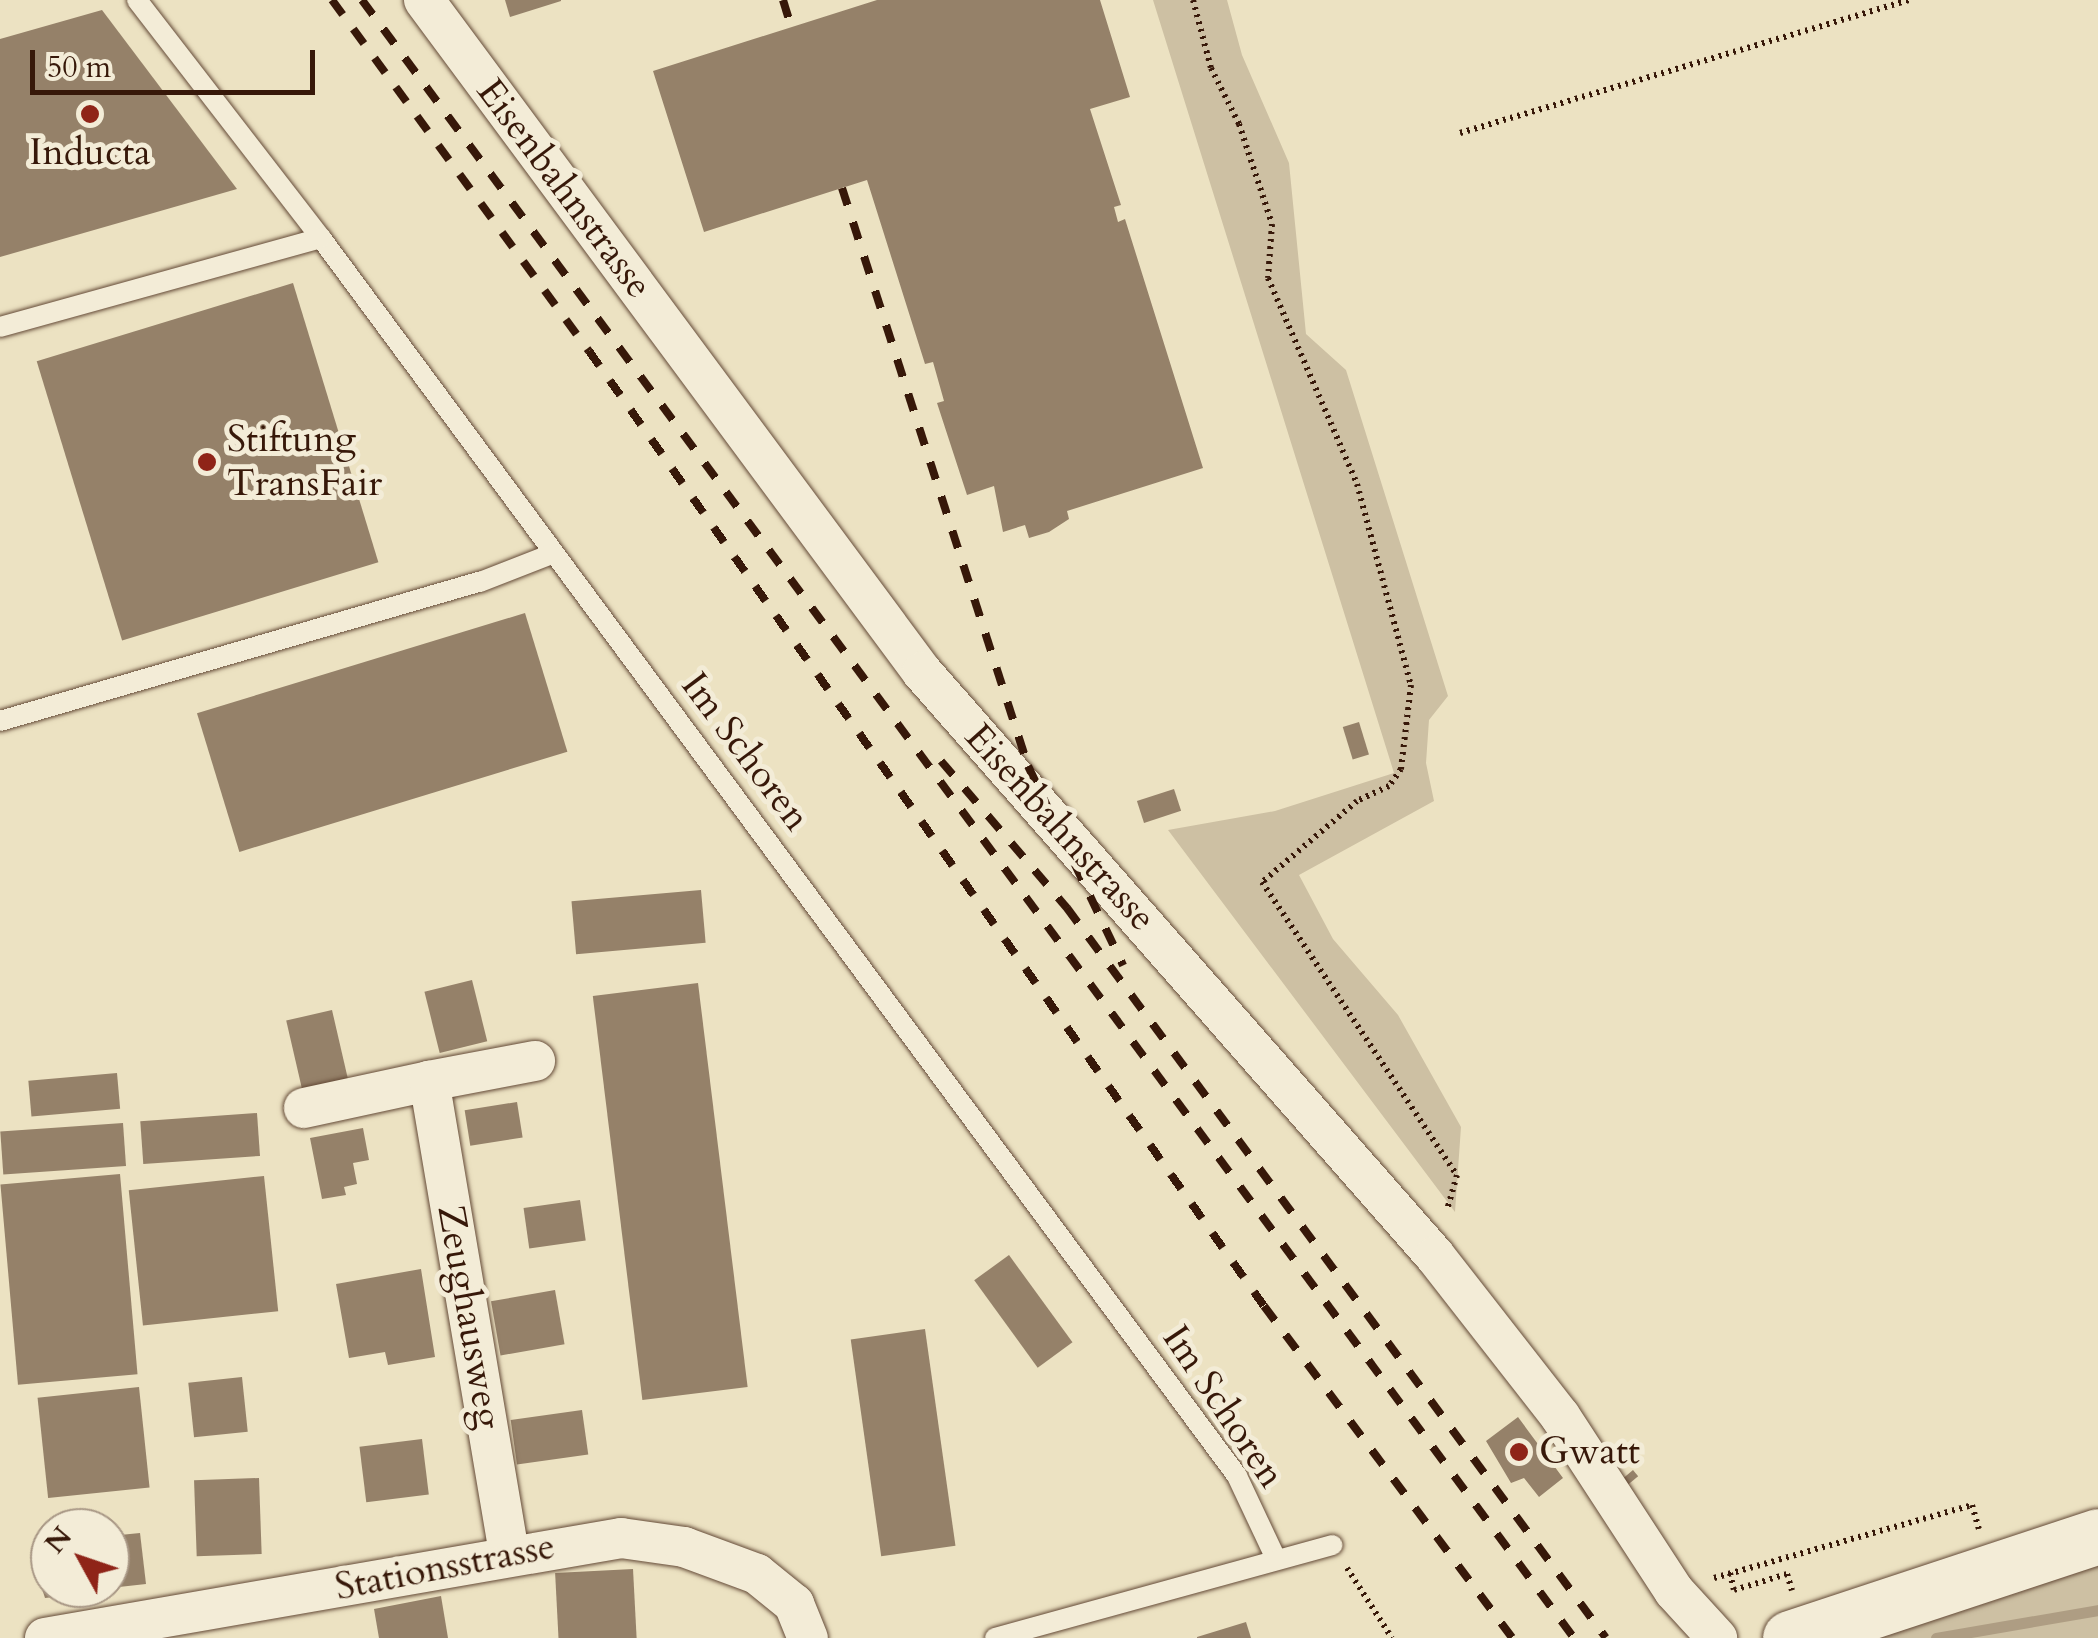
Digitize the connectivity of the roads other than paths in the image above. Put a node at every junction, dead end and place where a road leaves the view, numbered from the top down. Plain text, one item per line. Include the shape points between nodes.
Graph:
1 (137, 0) edge
2 (424, 0) edge
3 (321, 238) junction
4 (0, 327) edge
5 (552, 554) junction
6 (0, 721) edge
7 (534, 1061) dead end
8 (429, 1081) junction
9 (304, 1108) dead end
10 (2098, 1536) edge
11 (1332, 1545) road end
12 (508, 1552) junction
13 (1276, 1559) junction
14 (1788, 1608) edge
15 (46, 1638) edge
16 (808, 1638) edge
17 (995, 1638) edge
18 (1717, 1638) edge

1 - 3 lane, Im Schoren
2 - 18 street, Eisenbahnstrasse via 922,672 1435,1256 1560,1416 1674,1591
3 - 4 lane
3 - 5 lane, Im Schoren
5 - 6 lane via 480,582
5 - 13 lane, Im Schoren via 1237,1476
7 - 8 street
8 - 9 street
8 - 12 street, Zeughausweg
10 - 14 main road
11 - 13 lane
12 - 15 street, Stationsstrasse via 310,1594
12 - 16 street, Stationsstrasse via 621,1538 684,1548 777,1587 794,1604
13 - 17 lane

